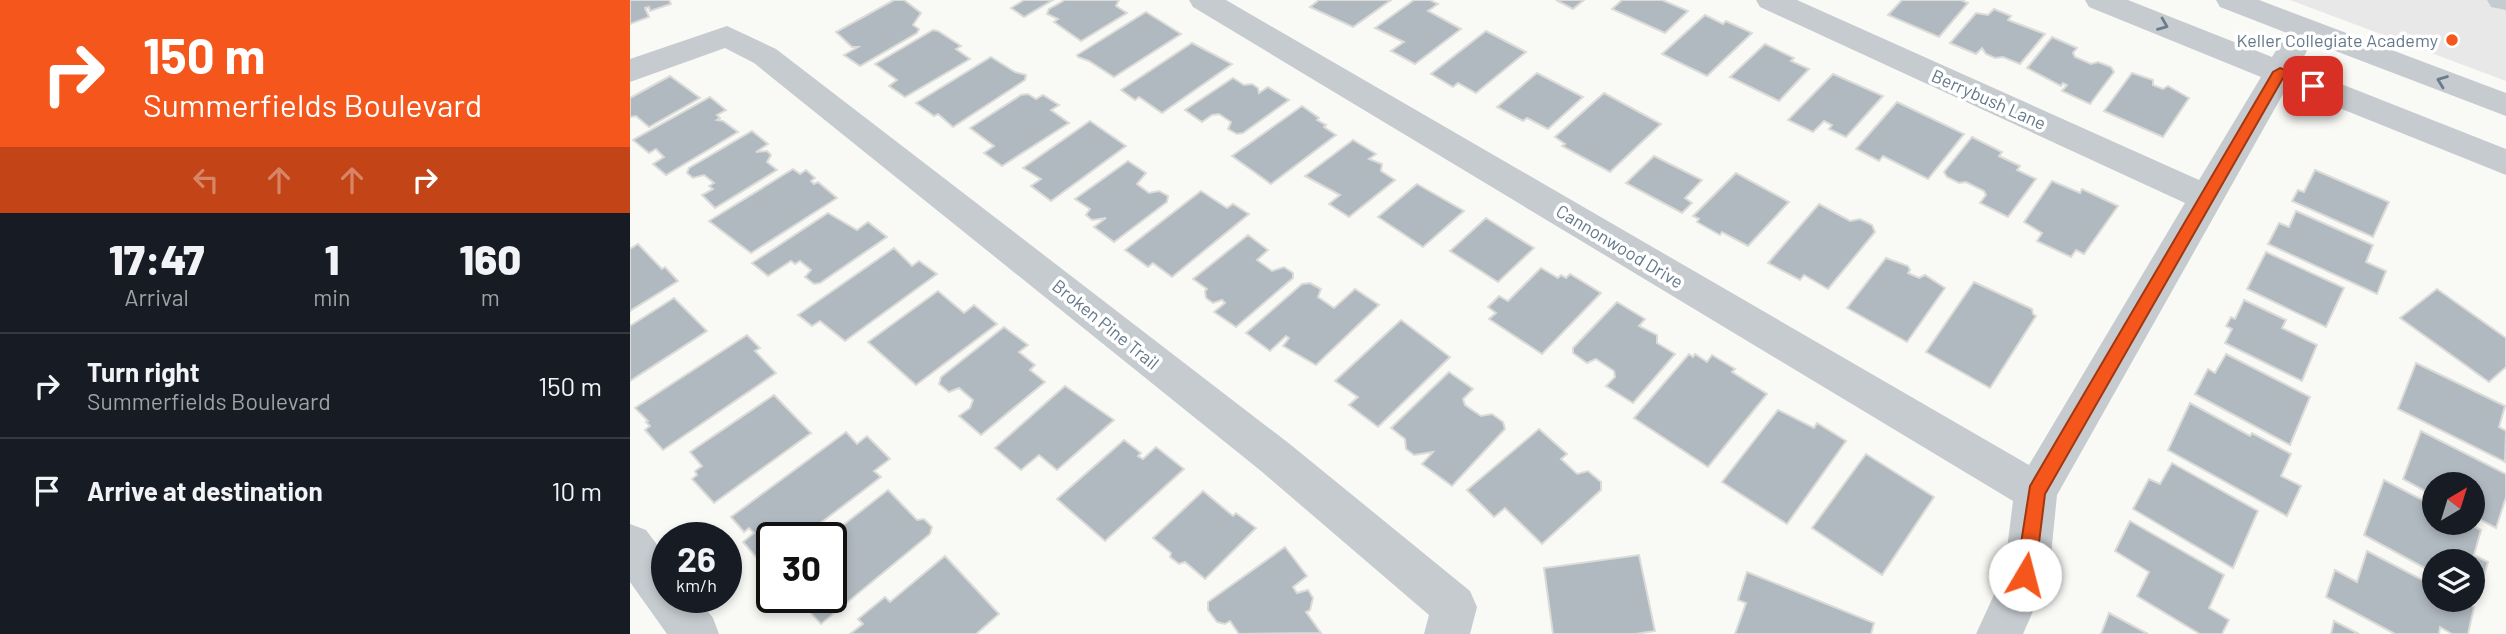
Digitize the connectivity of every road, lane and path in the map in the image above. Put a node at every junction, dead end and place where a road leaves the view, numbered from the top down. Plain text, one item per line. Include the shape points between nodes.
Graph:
1 (1205, 0) edge
2 (1771, 0) edge
3 (2100, 0) edge
4 (2231, 0) edge
5 (2305, 28) junction
6 (630, 71) edge
7 (2280, 72) junction
8 (2506, 105) edge
9 (2506, 163) edge
10 (2206, 198) junction
11 (2036, 492) junction
12 (630, 545) edge
13 (651, 573) edge
14 (681, 613) edge
15 (696, 634) edge
16 (1447, 634) edge
17 (1999, 634) edge

1 - 11 street, Cannonwood Drive
2 - 10 street, Berrybush Lane
3 -> 7 street
4 - 5 street
5 - 7 street
8 -> 5 street
6 - 16 street, Broken Pine Trail via 727,36 765,56 1276,458 1454,607
7 - 9 street
7 - 10 street
10 - 11 street
11 - 17 street via 2025,575
12 - 13 street
14 - 15 street

